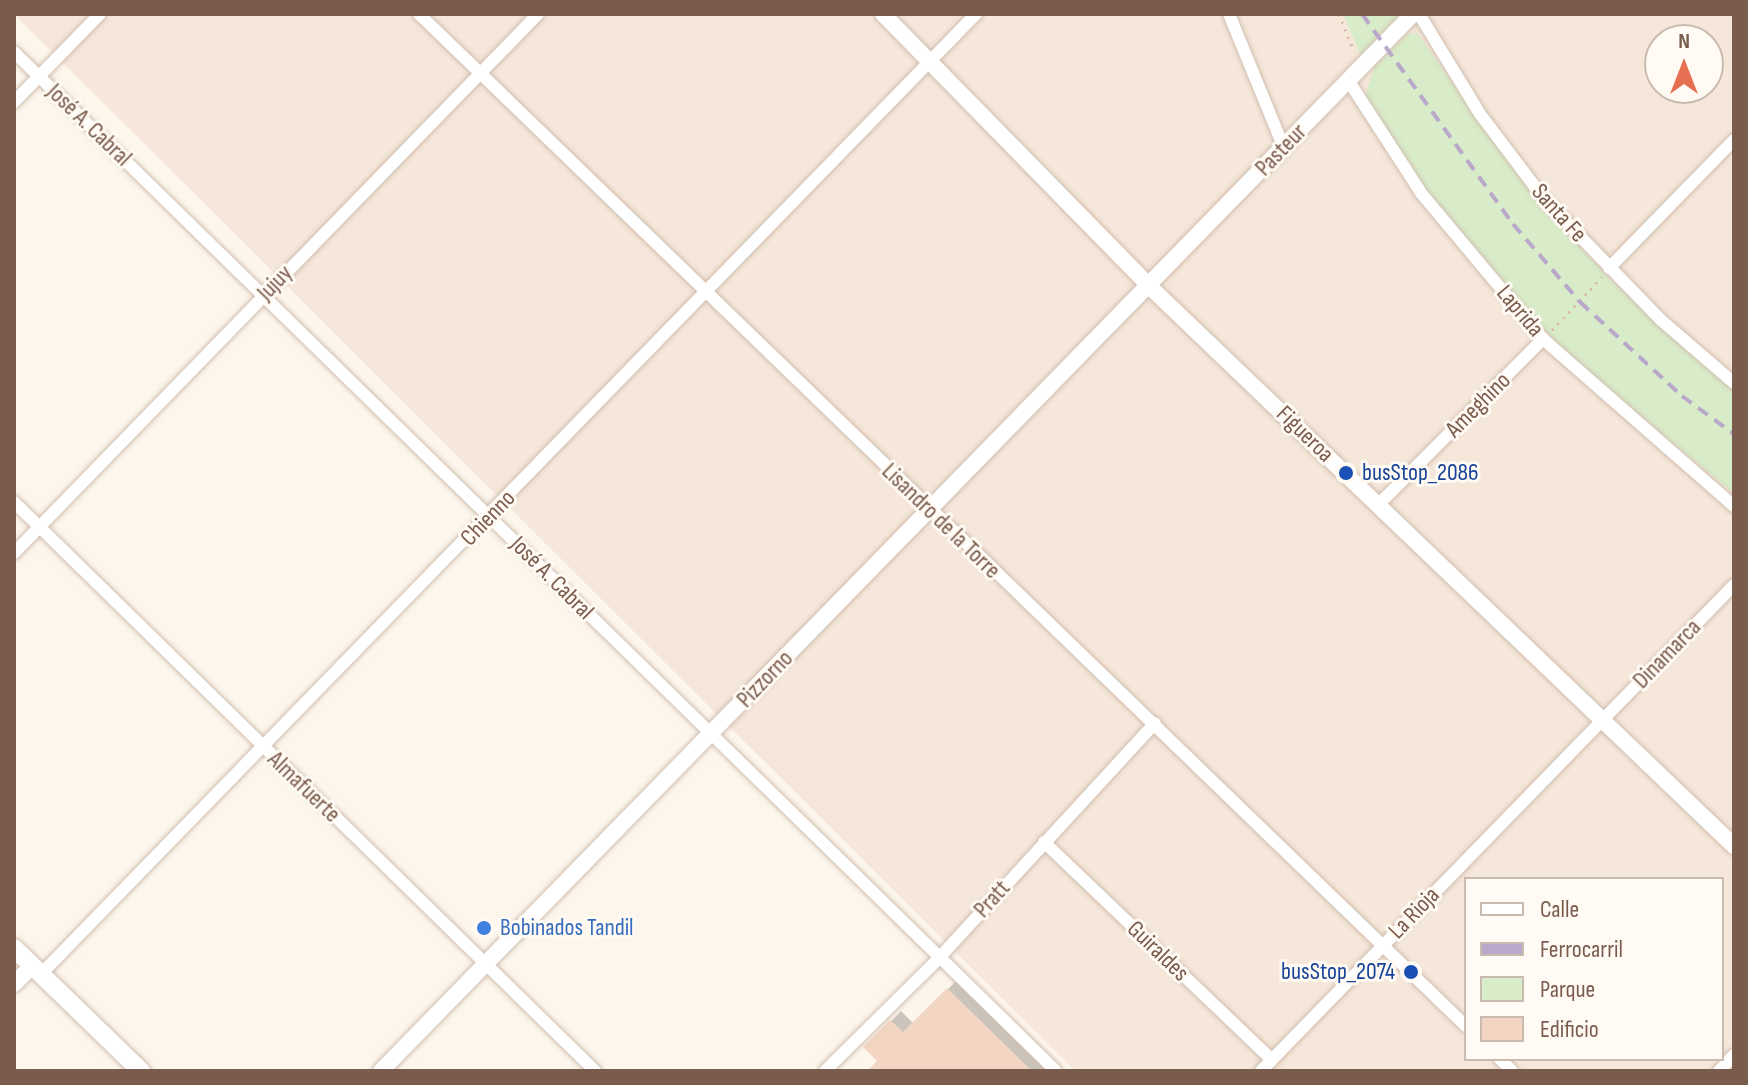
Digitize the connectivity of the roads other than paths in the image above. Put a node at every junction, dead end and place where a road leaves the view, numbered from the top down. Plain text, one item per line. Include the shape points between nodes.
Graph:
1 (100, 14) edge
2 (419, 14) edge
3 (538, 14) edge
4 (883, 14) edge
5 (976, 14) edge
6 (1229, 14) edge
7 (1416, 14) edge
8 (14, 52) edge
9 (931, 60) junction
10 (478, 74) junction
11 (1355, 74) junction
12 (39, 77) junction
13 (14, 102) edge
14 (1734, 140) edge
15 (1284, 148) junction
16 (1609, 268) junction
17 (1149, 286) junction
18 (707, 288) junction
19 (263, 295) junction
20 (1543, 339) junction
21 (1734, 383) edge
22 (14, 502) edge
23 (1379, 504) junction
24 (1734, 506) edge
25 (929, 512) junction
26 (489, 516) junction
27 (40, 527) junction
28 (14, 553) edge
29 (1734, 585) edge
30 (1600, 722) junction
31 (1155, 723) junction
32 (711, 734) junction
33 (265, 749) junction
34 (1044, 842) junction
35 (1734, 846) edge
36 (1383, 945) junction
37 (14, 948) edge
38 (939, 958) junction
39 (486, 964) junction
40 (37, 969) junction
41 (14, 984) edge
42 (1464, 1024) edge
43 (1734, 1055) edge
44 (1272, 1060) junction
45 (141, 1071) edge
46 (381, 1071) edge
47 (595, 1071) edge
48 (825, 1071) edge
49 (1056, 1071) edge
50 (1261, 1071) edge
51 (1719, 1071) edge

1 - 12 street
2 - 10 street, Lisandro de la Torre
3 - 10 street, Jujuy
4 - 9 street, Figueroa
5 - 9 street, Chienno
6 - 15 street
7 - 11 street, Pasteur
7 - 16 street, Santa Fe via 1545,200
8 - 12 street, José A. Cabral
9 - 17 street, Figueroa
9 - 18 street, Chienno
10 - 18 street, Lisandro de la Torre
10 - 19 street, Jujuy
11 - 15 street, Pasteur
11 - 20 street, Laprida via 1421,193
12 - 13 street
12 - 19 street, José A. Cabral
14 - 16 street
15 - 17 street, Pasteur
16 - 21 street, Santa Fe
17 - 23 street, Figueroa
17 - 25 street, Pizzorno
18 - 25 street, Lisandro de la Torre
18 - 26 street, Chienno
19 - 26 street, José A. Cabral
19 - 27 street, Jujuy
20 - 23 street, Ameghino
20 - 24 street, Laprida
22 - 27 street, Almafuerte
23 - 30 street, Figueroa
25 - 31 street, Lisandro de la Torre
25 - 32 street, Pizzorno
26 - 32 street, José A. Cabral
26 - 33 street, Chienno
27 - 28 street, Jujuy
27 - 33 street, Almafuerte
29 - 30 street, Dinamarca
30 - 35 street, Figueroa
30 - 36 street, La Rioja
31 - 34 street, Pratt
31 - 36 street, Lisandro de la Torre
32 - 38 street, José A. Cabral
32 - 39 street, Pizzorno
33 - 39 street, Almafuerte
33 - 40 street, Chienno
34 - 38 street, Pratt
34 - 44 street, Guiraldes
36 - 42 street, Lisandro de la Torre
36 - 44 street, La Rioja
37 - 40 main road
38 - 48 street, Pratt
38 - 49 street, José A. Cabral
39 - 46 street, Pizzorno
39 - 47 street, Almafuerte
40 - 41 street, Chienno
40 - 45 main road
43 - 51 street
44 - 50 street, La Rioja

